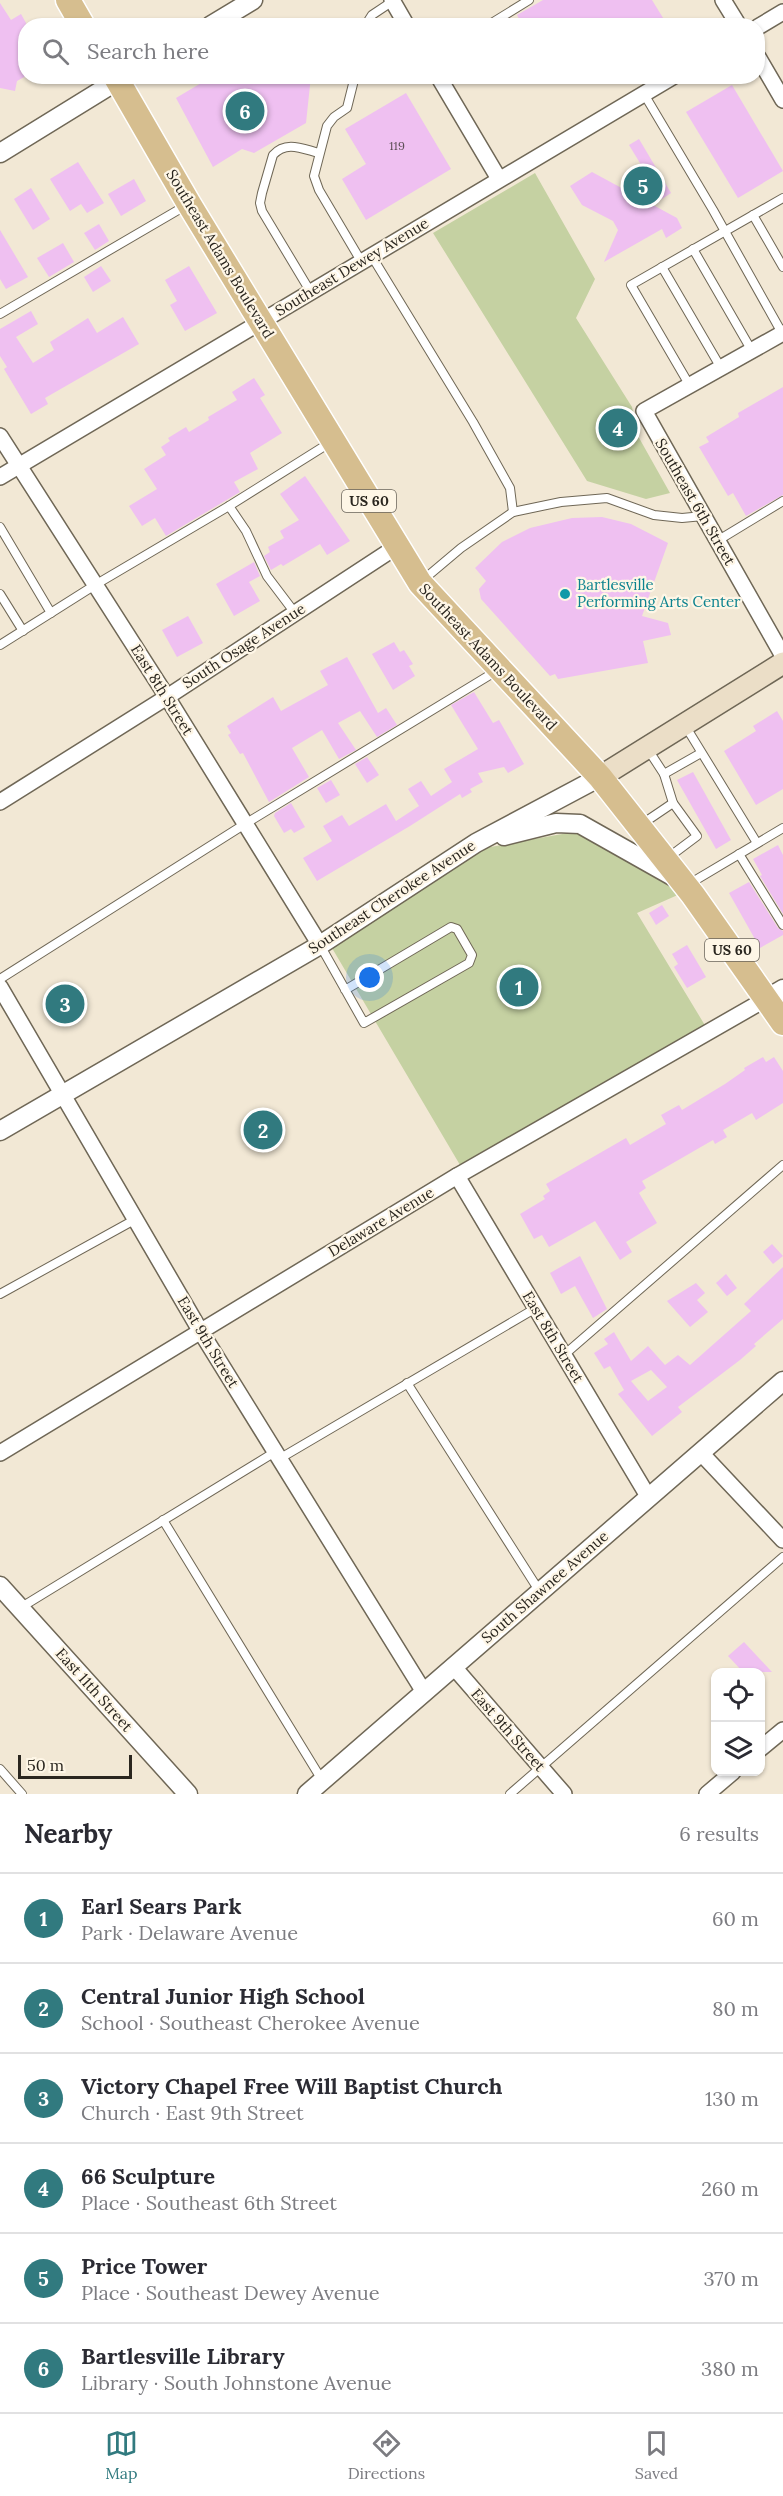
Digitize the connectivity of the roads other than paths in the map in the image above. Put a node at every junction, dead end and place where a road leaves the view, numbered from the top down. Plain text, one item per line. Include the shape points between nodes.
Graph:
1 (68, 0) edge
2 (253, 0) edge
3 (393, 0) edge
4 (529, 0) edge
5 (723, 0) edge
6 (783, 12) edge
7 (78, 18) edge
8 (223, 18) edge
9 (370, 18) edge
10 (403, 18) edge
11 (500, 18) edge
12 (734, 18) edge
13 (765, 23) edge
14 (765, 69) edge
15 (109, 84) edge
16 (122, 84) edge
17 (353, 84) edge
18 (443, 84) edge
19 (661, 84) edge
20 (644, 94) junction
21 (783, 100) edge
22 (0, 153) edge
23 (319, 153) junction
24 (499, 179) junction
25 (783, 198) edge
26 (189, 204) junction
27 (753, 215) junction
28 (723, 232) junction
29 (693, 249) junction
30 (366, 258) junction
31 (662, 267) junction
32 (783, 267) edge
33 (310, 291) junction
34 (0, 314) edge
35 (260, 321) junction
36 (783, 333) edge
37 (752, 351) junction
38 (721, 368) junction
39 (690, 386) junction
40 (0, 436) edge
41 (333, 441) junction
42 (17, 466) junction
43 (0, 477) edge
44 (783, 501) edge
45 (229, 506) junction
46 (513, 512) junction
47 (704, 516) junction
48 (0, 527) edge
49 (717, 541) junction
50 (396, 547) junction
51 (420, 583) junction
52 (95, 585) junction
53 (0, 594) edge
54 (51, 613) junction
55 (295, 613) junction
56 (23, 631) junction
57 (0, 645) edge
58 (783, 656) edge
59 (783, 663) edge
60 (500, 669) junction
61 (167, 697) junction
62 (684, 725) junction
63 (647, 748) junction
64 (702, 753) junction
65 (664, 774) junction
66 (600, 777) junction
67 (0, 802) edge
68 (673, 803) junction
69 (245, 824) junction
70 (638, 826) junction
71 (783, 828) edge
72 (476, 843) junction
73 (757, 843) junction
74 (739, 854) junction
75 (676, 875) junction
76 (783, 925) edge
77 (320, 945) junction
78 (0, 979) edge
79 (0, 987) edge
80 (345, 990) junction
81 (775, 994) edge
82 (783, 1023) edge
83 (63, 1092) junction
84 (0, 1131) edge
85 (783, 1165) edge
86 (457, 1176) junction
87 (136, 1219) junction
88 (0, 1294) edge
89 (536, 1308) junction
90 (201, 1332) junction
91 (564, 1354) junction
92 (783, 1381) edge
93 (407, 1383) junction
94 (701, 1452) junction
95 (0, 1453) edge
96 (277, 1456) junction
97 (649, 1498) junction
98 (163, 1521) junction
99 (783, 1540) edge
100 (783, 1557) edge
101 (540, 1592) junction
102 (9, 1598) edge
103 (453, 1666) junction
104 (424, 1692) junction
105 (783, 1730) edge
106 (765, 1745) edge
107 (541, 1767) junction
108 (0, 1769) edge
109 (729, 1776) edge
110 (322, 1781) junction
111 (22, 1794) edge
112 (188, 1794) edge
113 (307, 1794) edge
114 (510, 1794) edge
115 (564, 1794) edge
116 (707, 1794) edge

1 - 7 main road
2 - 8 street
3 - 9 lane
3 - 10 street
4 - 11 lane
5 - 12 street
6 - 13 street
14 - 21 street
15 - 22 street
16 - 26 main road, Southeast Adams Boulevard / US 60
17 - 23 lane via 346,108 327,126
18 - 24 street
19 - 20 street, Southeast Dewey Avenue
20 - 24 street, Southeast Dewey Avenue
20 - 28 lane
23 - 30 lane via 314,176 319,190
23 - 33 lane via 290,146 278,150 273,155 260,203
24 - 30 street, Southeast Dewey Avenue
25 - 27 lane
26 - 34 lane
26 - 35 main road, Southeast Adams Boulevard / US 60
27 - 28 lane
27 - 32 lane
28 - 29 lane
28 - 36 lane
29 - 31 lane
29 - 37 lane
30 - 33 street, Southeast Dewey Avenue
30 - 46 lane via 473,423 510,488
31 - 38 lane
31 - 39 lane via 631,285
33 - 35 street, Southeast Dewey Avenue
35 - 41 main road, Southeast Adams Boulevard / US 60
35 - 42 street, Southeast Dewey Avenue
36 - 37 street
37 - 38 street
38 - 39 street
39 - 47 street, Southeast 6th Street via 644,411
40 - 42 street, East 8th Street
41 - 45 lane
41 - 50 main road, Southeast Adams Boulevard / US 60
42 - 43 street, Southeast Dewey Avenue
42 - 52 street, East 8th Street
44 - 49 lane
45 - 52 lane
45 - 55 lane via 246,531 267,576
46 - 47 lane via 607,498 654,516
46 - 51 lane
47 - 49 street, Southeast 6th Street
48 - 54 lane
49 - 58 street, Southeast 6th Street
50 - 51 main road, Southeast Adams Boulevard / US 60
50 - 55 street, South Osage Avenue
51 - 60 main road, Southeast Adams Boulevard / US 60
52 - 54 lane
52 - 61 street, East 8th Street
53 - 56 lane
54 - 56 lane
55 - 61 street, South Osage Avenue
56 - 57 lane
59 - 62 main road, Southeast Cherokee Avenue
60 - 66 main road, Southeast Adams Boulevard / US 60
60 - 69 lane
61 - 67 street, South Osage Avenue
61 - 69 street, East 8th Street
62 - 63 main road, Southeast Cherokee Avenue
62 - 64 lane
63 - 65 lane
63 - 66 main road, Southeast Cherokee Avenue
64 - 65 lane
64 - 73 lane
65 - 68 lane
66 - 70 main road, Southeast Adams Boulevard / US 60
66 - 72 street, Southeast Cherokee Avenue
68 - 70 lane
68 - 75 lane via 697,836
69 - 77 street, East 8th Street
69 - 78 lane
70 - 75 main road, Southeast Adams Boulevard / US 60
71 - 73 lane
72 - 75 street via 556,823 580,824
72 - 77 street, Southeast Cherokee Avenue
73 - 74 lane
74 - 75 lane
74 - 76 lane
75 - 81 main road, Southeast Adams Boulevard / US 60
77 - 80 lane
77 - 83 street, Southeast Cherokee Avenue
79 - 83 street, East 9th Street
80 - 80 lane via 451,927 458,929 472,955 469,963 364,1023
81 - 82 main road, Southeast Adams Boulevard / US 60
81 - 86 street, Delaware Avenue
83 - 84 street, Southeast Cherokee Avenue
83 - 87 street, East 9th Street
85 - 91 lane
86 - 89 street, East 8th Street
86 - 90 street, Delaware Avenue
87 - 88 lane
87 - 90 street, East 9th Street
89 - 91 street, East 8th Street
89 - 93 lane
90 - 95 street, Delaware Avenue
90 - 96 street, East 9th Street
91 - 97 street, East 8th Street
92 - 94 street, South Shawnee Avenue
93 - 96 lane
93 - 101 lane
94 - 97 street, South Shawnee Avenue
94 - 99 street
96 - 98 lane
96 - 104 street, East 9th Street
97 - 101 street, South Shawnee Avenue
98 - 102 lane
98 - 110 lane
100 - 107 lane
101 - 103 street, South Shawnee Avenue
102 - 112 street, East 11th Street
103 - 104 street, South Shawnee Avenue
103 - 107 street, East 9th Street
104 - 110 street, South Shawnee Avenue
105 - 106 street
107 - 114 lane
107 - 115 street, East 9th Street
108 - 111 lane
109 - 116 street
110 - 113 street, South Shawnee Avenue

